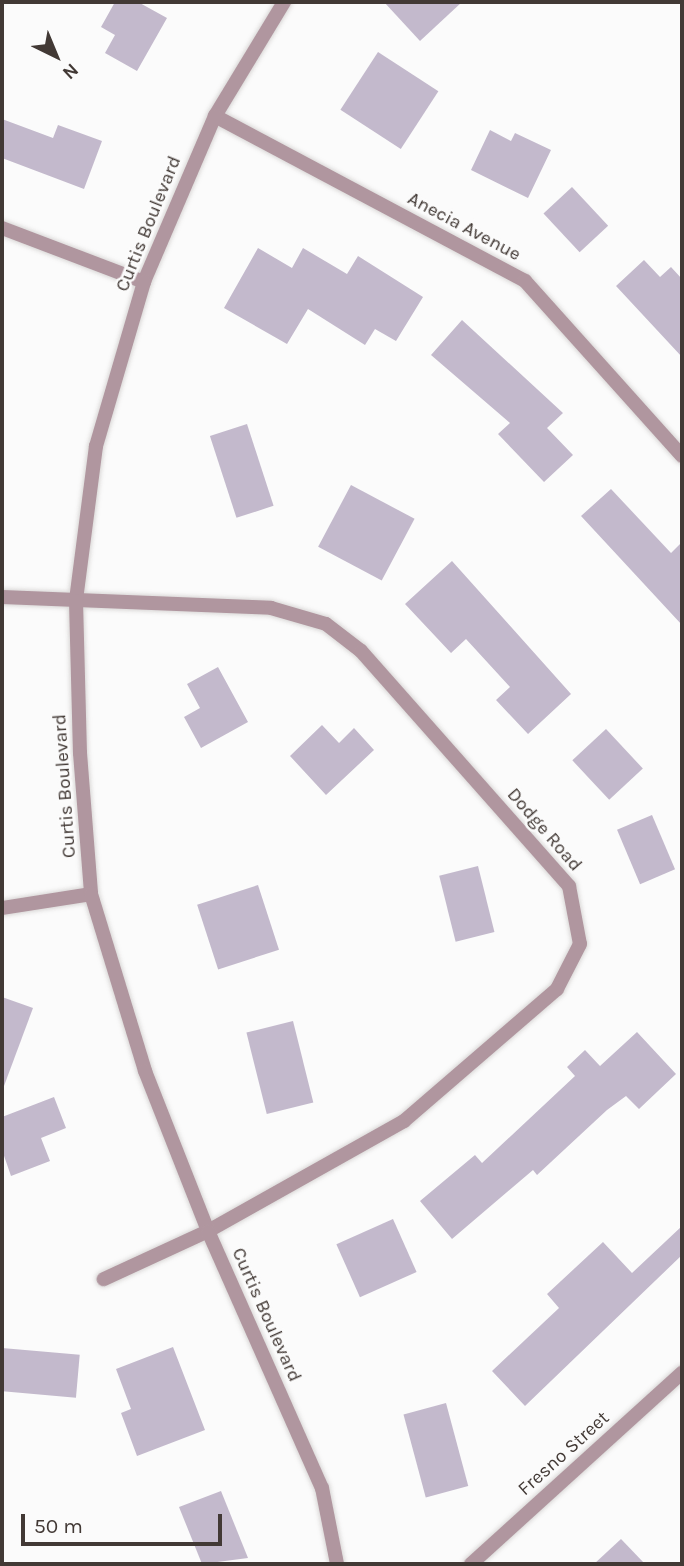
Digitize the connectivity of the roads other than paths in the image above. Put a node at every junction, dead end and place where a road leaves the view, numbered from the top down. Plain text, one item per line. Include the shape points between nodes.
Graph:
1 (284, 2) edge
2 (215, 116) junction
3 (2, 228) edge
4 (144, 282) junction
5 (682, 456) edge
6 (2, 597) edge
7 (76, 601) junction
8 (92, 894) junction
9 (2, 908) edge
10 (208, 1231) junction
11 (104, 1279) dead end
12 (682, 1373) edge
13 (337, 1564) edge
14 (471, 1564) edge

1 - 2 street, Curtis Boulevard
2 - 4 street, Curtis Boulevard
2 - 5 street, Anecia Avenue via 525,281
3 - 4 street
4 - 7 street, Curtis Boulevard via 96,446
6 - 7 street, Dodge Road
7 - 8 street, Curtis Boulevard
7 - 10 street, Dodge Road via 271,608 326,624 361,651 569,886 580,944 557,989 404,1121
8 - 9 street
8 - 10 street, Curtis Boulevard via 145,1071
10 - 11 street, Dodge Road
10 - 13 street, Curtis Boulevard via 322,1488
12 - 14 street, Fresno Street

